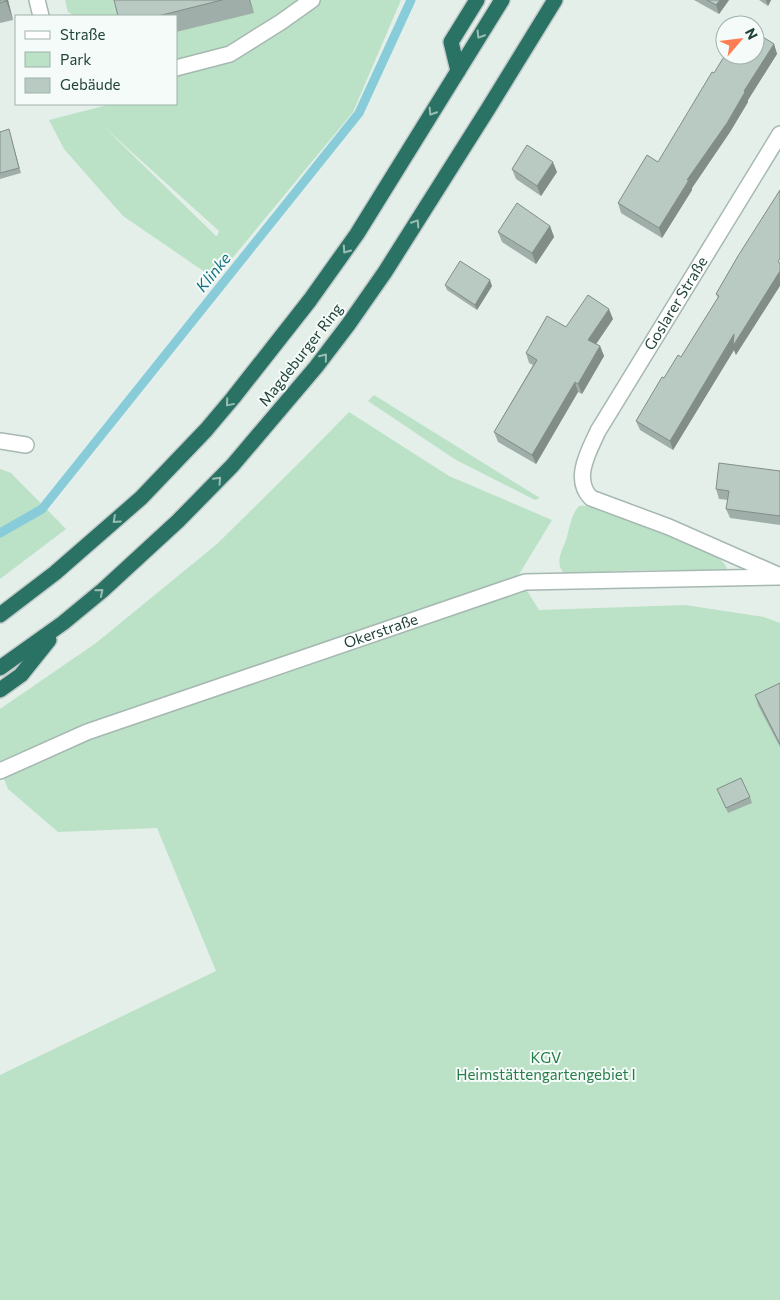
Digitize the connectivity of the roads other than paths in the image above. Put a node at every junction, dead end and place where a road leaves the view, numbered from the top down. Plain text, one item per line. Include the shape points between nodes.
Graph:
1 (37, 0) edge
2 (312, 0) edge
3 (477, 0) edge
4 (502, 0) edge
5 (555, 0) edge
6 (41, 15) edge
7 (178, 67) edge
8 (458, 71) junction
9 (780, 134) edge
10 (0, 440) edge
11 (26, 445) dead end
12 (582, 478) joint
13 (780, 577) edge
14 (0, 615) edge
15 (63, 623) junction
16 (0, 668) edge
17 (0, 690) edge
18 (0, 771) edge

1 - 6 street
2 - 7 street via 230,54
3 - 8 highway via 451,42
4 -> 8 highway, Magdeburger Ring
15 -> 5 highway, Magdeburger Ring via 141,556 214,485 332,346 385,272
8 -> 14 highway, Magdeburger Ring via 357,234 228,404 141,498 55,573
9 - 12 street, Goslarer Straße via 598,431
10 - 11 street
12 - 13 street, Okerstraße via 584,489 591,498 670,527
13 - 18 street, Okerstraße via 524,582 87,732
15 - 16 highway, Magdeburger Ring
15 - 17 highway via 20,675

